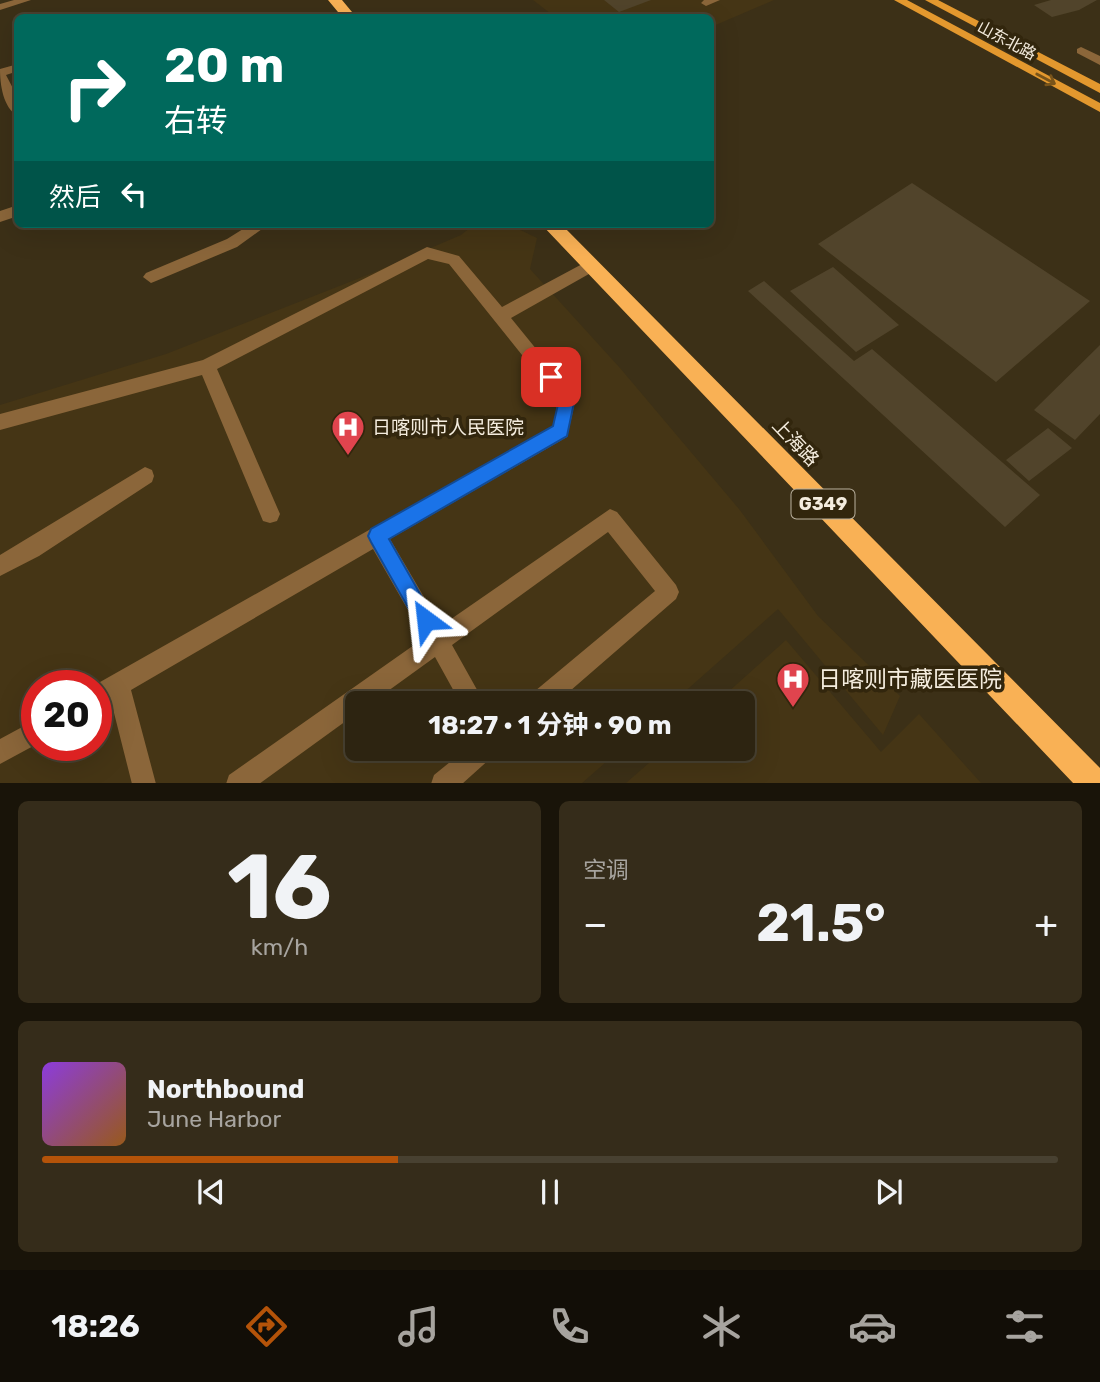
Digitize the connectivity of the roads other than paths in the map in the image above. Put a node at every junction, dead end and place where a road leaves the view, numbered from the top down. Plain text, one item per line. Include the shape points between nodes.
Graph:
1 (26, 0) edge
2 (335, 0) edge
3 (899, 0) edge
4 (930, 0) edge
5 (0, 7) edge
6 (347, 14) edge
7 (1080, 51) dead end
8 (1100, 61) edge
9 (0, 74) edge
10 (1100, 89) edge
11 (14, 104) edge
12 (1100, 108) edge
13 (256, 228) edge
14 (555, 228) edge
15 (591, 266) junction
16 (151, 277) dead end
17 (502, 315) junction
18 (207, 366) junction
19 (0, 422) edge
20 (145, 476) dead end
21 (270, 514) dead end
22 (377, 536) junction
23 (0, 566) edge
24 (438, 641) junction
25 (118, 685) junction
26 (112, 688) edge
27 (467, 691) edge
28 (552, 691) edge
29 (21, 740) edge
30 (0, 752) edge
31 (470, 761) edge
32 (144, 783) edge
33 (238, 783) edge
34 (443, 783) edge
35 (1095, 783) edge

1 - 5 street
2 - 6 highway
3 -> 12 main road, 山东北路
4 - 10 main road, 山东北路
7 - 8 street
9 - 11 street
13 - 16 street via 233,243
14 - 15 highway, 上海路 / G349
15 - 17 street
15 - 35 highway, 上海路 / G349
17 - 18 street via 454,260 427,253
17 - 22 street via 567,398 561,431
18 - 19 street
18 - 21 street
20 - 23 street
22 - 24 street
22 - 25 street
24 - 27 street
24 - 28 street via 610,519 668,592
24 - 33 street
25 - 26 street
25 - 32 street
29 - 30 street
31 - 34 street

